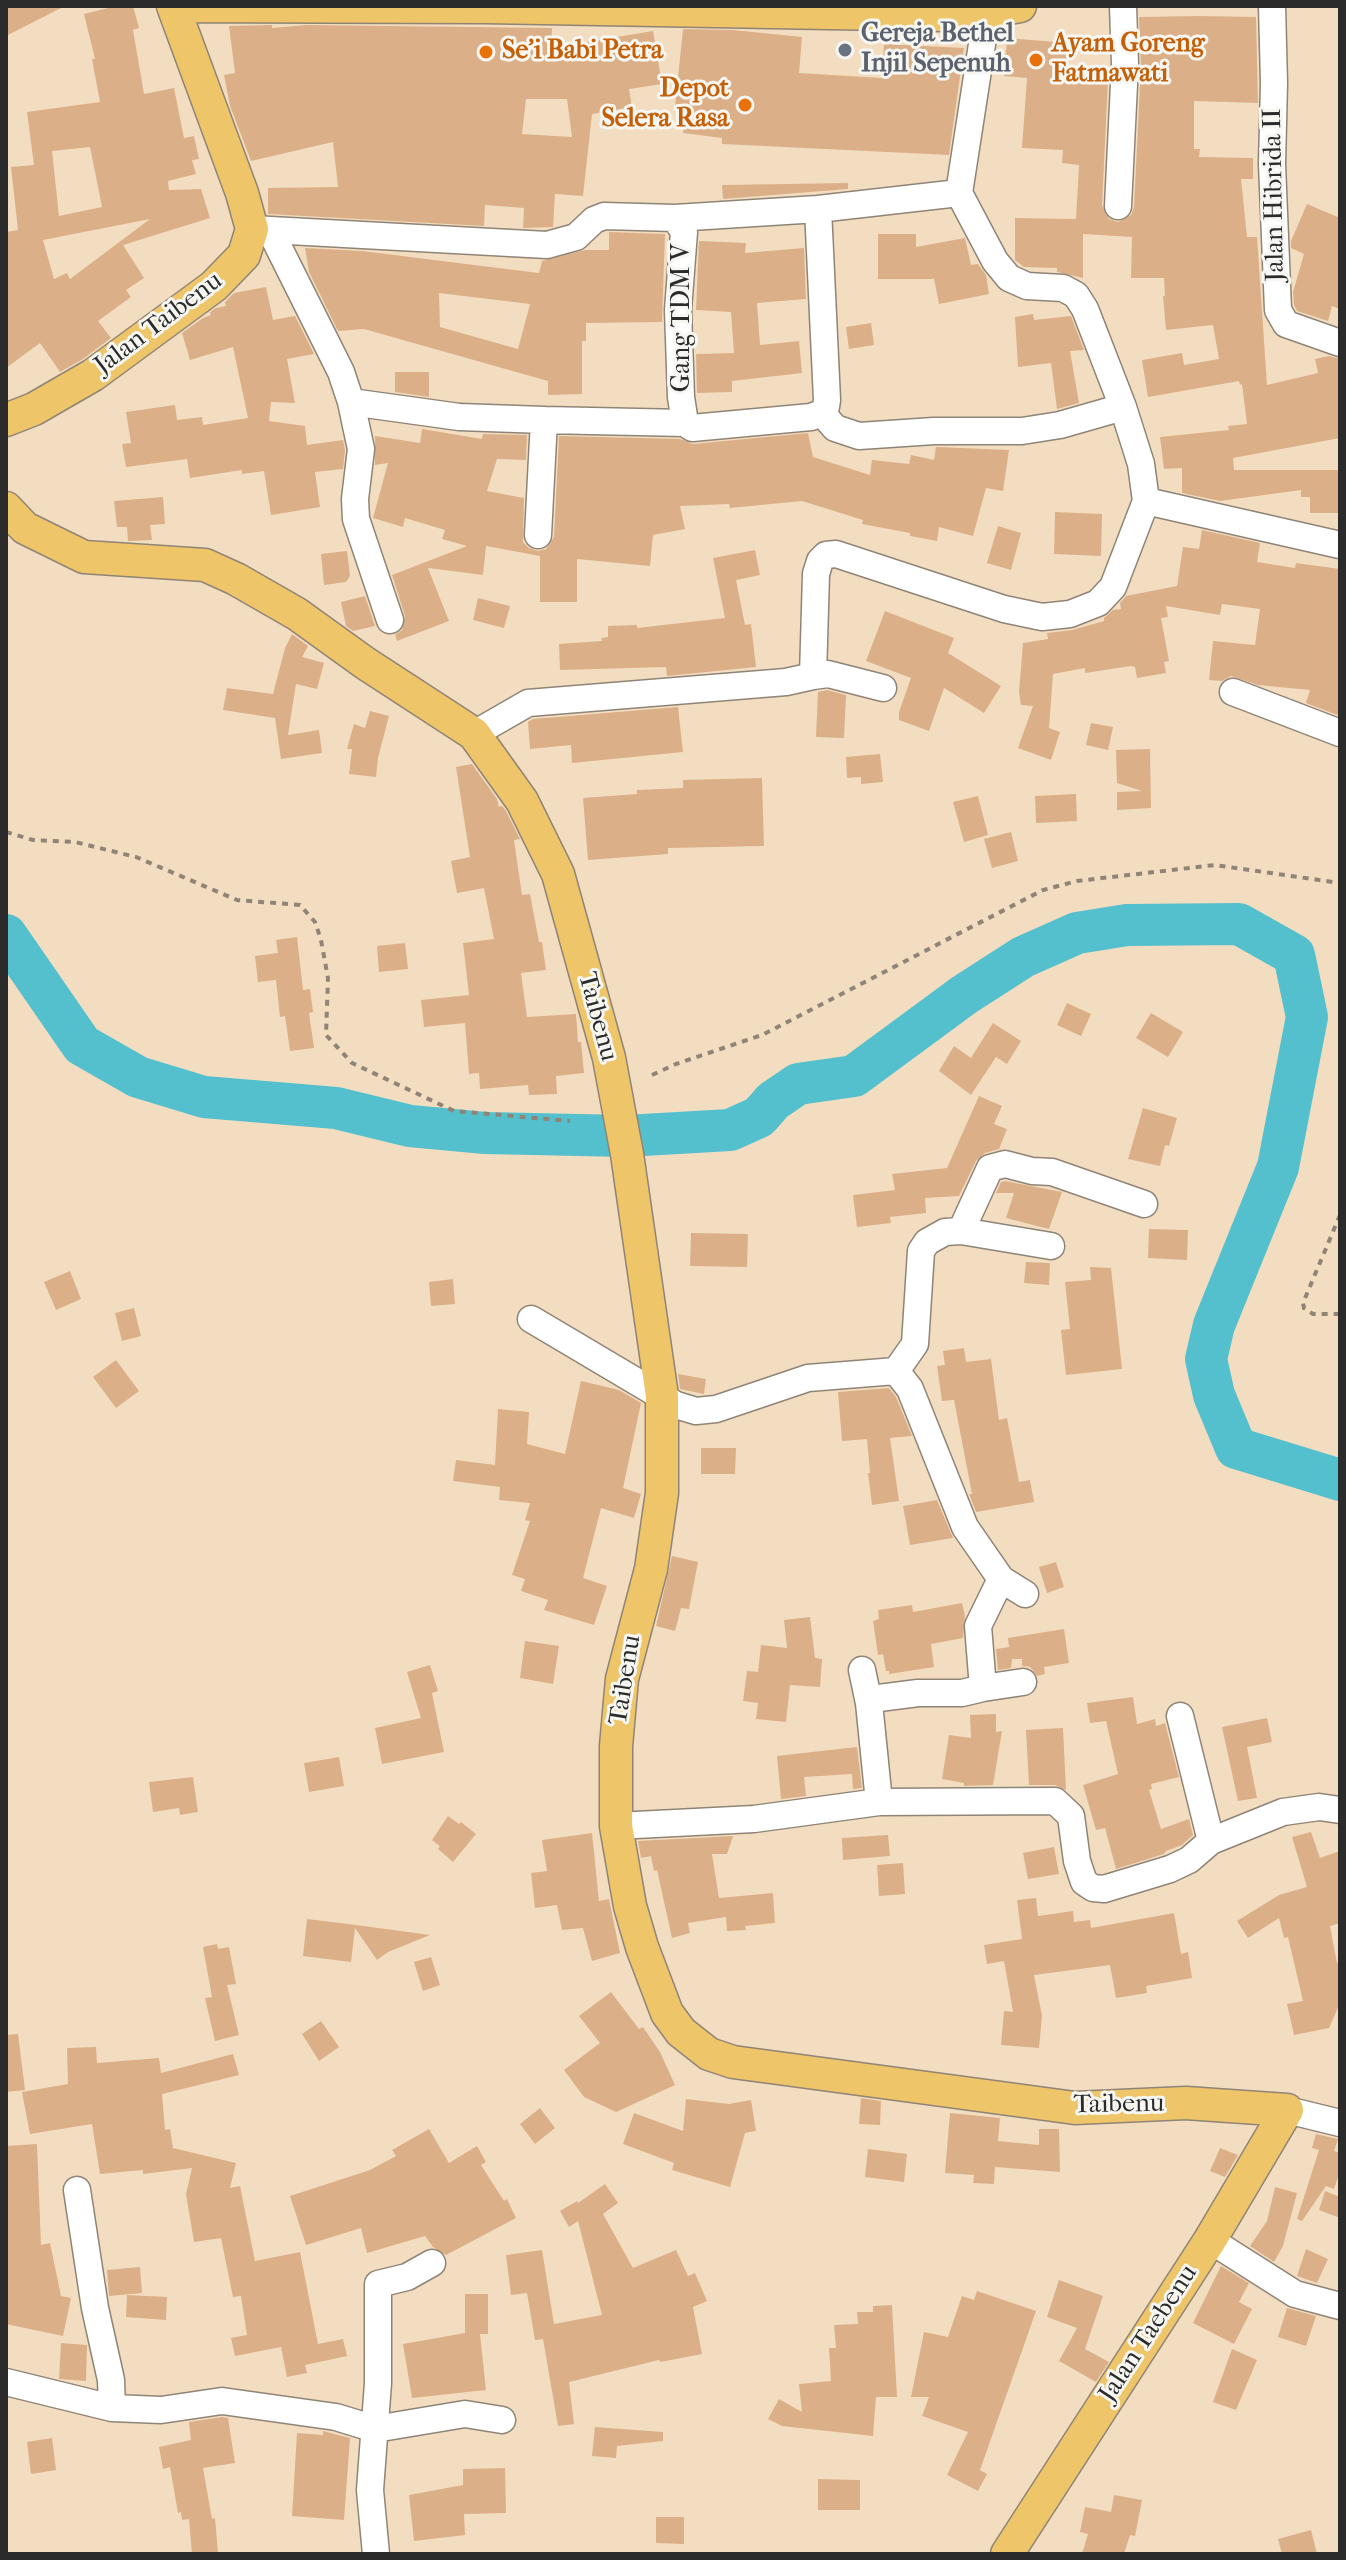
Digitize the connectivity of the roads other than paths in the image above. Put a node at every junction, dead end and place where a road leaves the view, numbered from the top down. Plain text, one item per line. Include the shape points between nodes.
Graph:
1 (173, 6) edge
2 (484, 6) edge
3 (1020, 6) edge
4 (1123, 6) edge
5 (1272, 6) edge
6 (987, 12) junction
7 (959, 193) junction
8 (1118, 206) dead end
9 (818, 209) junction
10 (675, 218) junction
11 (262, 230) junction
12 (1340, 343) edge
13 (351, 402) junction
14 (1123, 407) junction
15 (822, 413) junction
16 (6, 420) edge
17 (544, 420) junction
18 (685, 423) junction
19 (1146, 501) junction
20 (6, 508) edge
21 (538, 535) dead end
22 (1340, 545) edge
23 (390, 620) dead end
24 (813, 676) junction
25 (883, 688) dead end
26 (1233, 692) dead end
27 (1340, 733) edge
28 (474, 734) junction
29 (1144, 1204) dead end
30 (961, 1231) junction
31 (1051, 1246) dead end
32 (531, 1319) dead end
33 (896, 1371) junction
34 (662, 1396) junction
35 (1001, 1579) junction
36 (1025, 1594) dead end
37 (1023, 1682) dead end
38 (983, 1688) junction
39 (1180, 1716) dead end
40 (879, 1802) junction
41 (1340, 1810) edge
42 (616, 1826) junction
43 (1211, 1841) junction
44 (1287, 2110) junction
45 (1340, 2123) edge
46 (77, 2190) dead end
47 (1210, 2240) junction
48 (432, 2263) dead end
49 (1340, 2306) edge
50 (6, 2382) edge
51 (112, 2408) junction
52 (502, 2420) dead end
53 (375, 2429) junction
54 (376, 2554) edge
55 (1007, 2554) edge

1 - 2 main road
1 - 11 main road
2 - 6 main road
3 - 6 main road
4 - 8 street
5 - 12 street, Jalan Hibrida II via 1278,310 1286,324
6 - 7 street
7 - 9 street
7 - 14 street via 1009,278 1076,295
9 - 10 street
9 - 15 street via 827,400
10 - 11 street, Gang TDM V via 604,216 576,237 547,245
10 - 18 street, Gang TDM V via 684,232 678,310
11 - 13 street via 341,372
11 - 16 main road, Jalan Taibenu via 214,286 93,375
13 - 17 street via 459,417
13 - 23 street via 361,449 356,519
14 - 15 street via 1022,431 859,436 835,428
14 - 19 street
15 - 18 street, Gang TDM V via 768,423 692,428
17 - 18 street
17 - 21 street
19 - 22 street
19 - 24 street via 1113,587 1098,603 1070,614 1042,617 1004,609 826,555 816,574
20 - 28 main road via 25,528 84,557 205,565 236,579
24 - 25 street via 840,676
24 - 28 street via 528,703
26 - 27 street
28 - 34 main road, Taibenu via 522,801 558,874 609,1058
29 - 30 street via 1052,1172 1005,1164 990,1168
30 - 31 street
30 - 33 street via 945,1232 921,1251 915,1344
32 - 34 street
33 - 34 street via 808,1378 706,1410 687,1409
33 - 35 street via 910,1389 965,1527
34 - 42 main road, Taibenu via 662,1493 651,1569 622,1679
35 - 36 street
35 - 38 street via 978,1626
37 - 38 street
38 - 40 street via 879,1698 867,1691
39 - 43 street
40 - 42 street via 754,1819
40 - 43 street via 1055,1801 1071,1816 1077,1861 1084,1882 1093,1888 1170,1869
41 - 43 street via 1283,1812
42 - 44 main road, Taibenu via 630,1906 667,2013 709,2054 774,2069 1075,2108 1186,2103
44 - 45 street
44 - 47 main road, Jalan Taebenu
46 - 51 street
47 - 49 street via 1295,2294
47 - 55 main road, Jalan Taebenu
48 - 53 street via 378,2284
50 - 51 street
51 - 53 street via 161,2410 222,2401 336,2417
52 - 53 street via 465,2414
53 - 54 street via 370,2490

